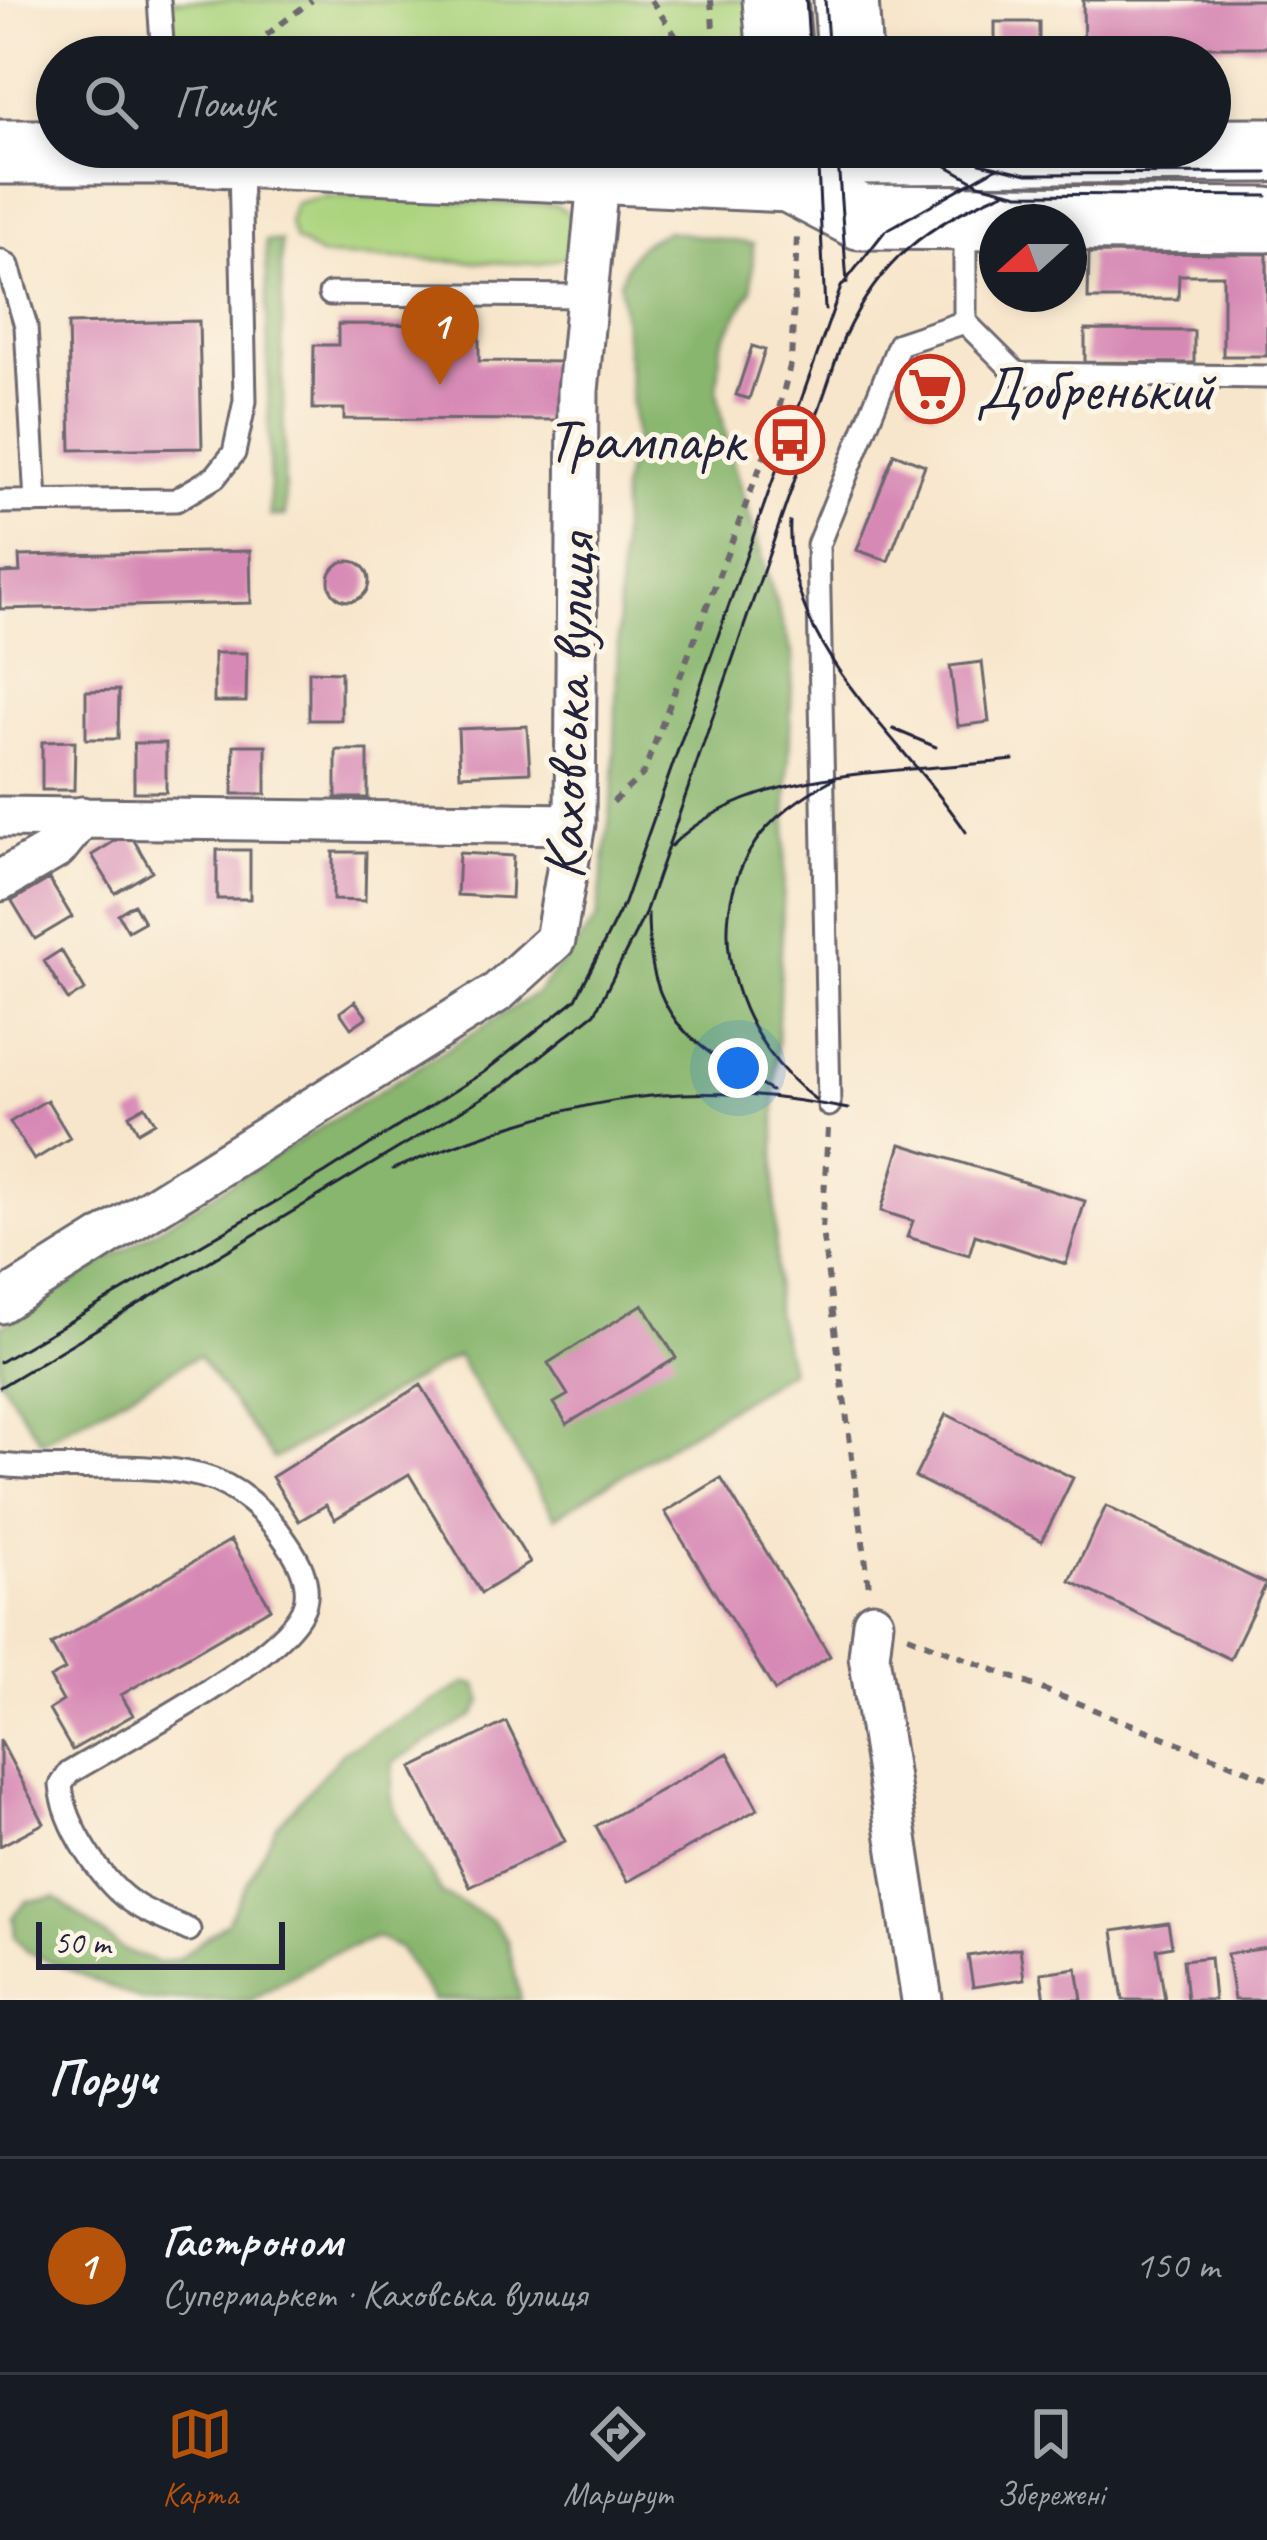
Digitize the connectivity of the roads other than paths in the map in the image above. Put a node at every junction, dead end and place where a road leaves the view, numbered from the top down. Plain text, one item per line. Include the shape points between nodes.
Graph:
1 (159, 0) edge
2 (775, 0) edge
3 (846, 0) edge
4 (162, 36) edge
5 (778, 36) edge
6 (849, 36) edge
7 (1231, 150) edge
8 (1267, 150) edge
9 (36, 151) edge
10 (0, 152) edge
11 (240, 168) edge
12 (548, 168) edge
13 (653, 168) edge
14 (795, 168) edge
15 (859, 168) edge
16 (599, 170) junction
17 (860, 218) junction
18 (965, 219) junction
19 (1267, 220) edge
20 (0, 261) edge
21 (329, 294) dead end
22 (588, 296) junction
23 (964, 322) junction
24 (1267, 376) edge
25 (0, 502) edge
26 (36, 502) junction
27 (0, 817) edge
28 (82, 817) junction
29 (575, 824) junction
30 (0, 881) edge
31 (829, 1105) road end
32 (0, 1303) edge
33 (0, 1465) edge
34 (873, 1622) road end
35 (189, 1930) dead end
36 (922, 2000) edge

1 - 4 lane
2 - 5 main road
3 - 6 main road
7 - 8 main road
9 - 10 main road
11 - 26 lane via 245,401 234,453 215,477 176,500
12 - 16 main road
13 - 16 main road
14 - 17 main road
15 - 17 main road
16 - 22 street, Каховська вулиця
17 - 18 main road
18 - 19 main road
18 - 23 lane
20 - 26 lane via 26,326
21 - 22 lane
22 - 29 street, Каховська вулиця via 578,391
23 - 24 lane via 1017,374
23 - 31 lane via 899,344 818,545
25 - 26 lane
27 - 28 street
28 - 29 street
28 - 30 street via 57,848
29 - 32 street, Каховська вулиця via 556,940 498,992
33 - 35 lane via 208,1477 263,1514 303,1574 304,1606 271,1650 61,1785 75,1826 115,1886
34 - 36 street via 869,1656

